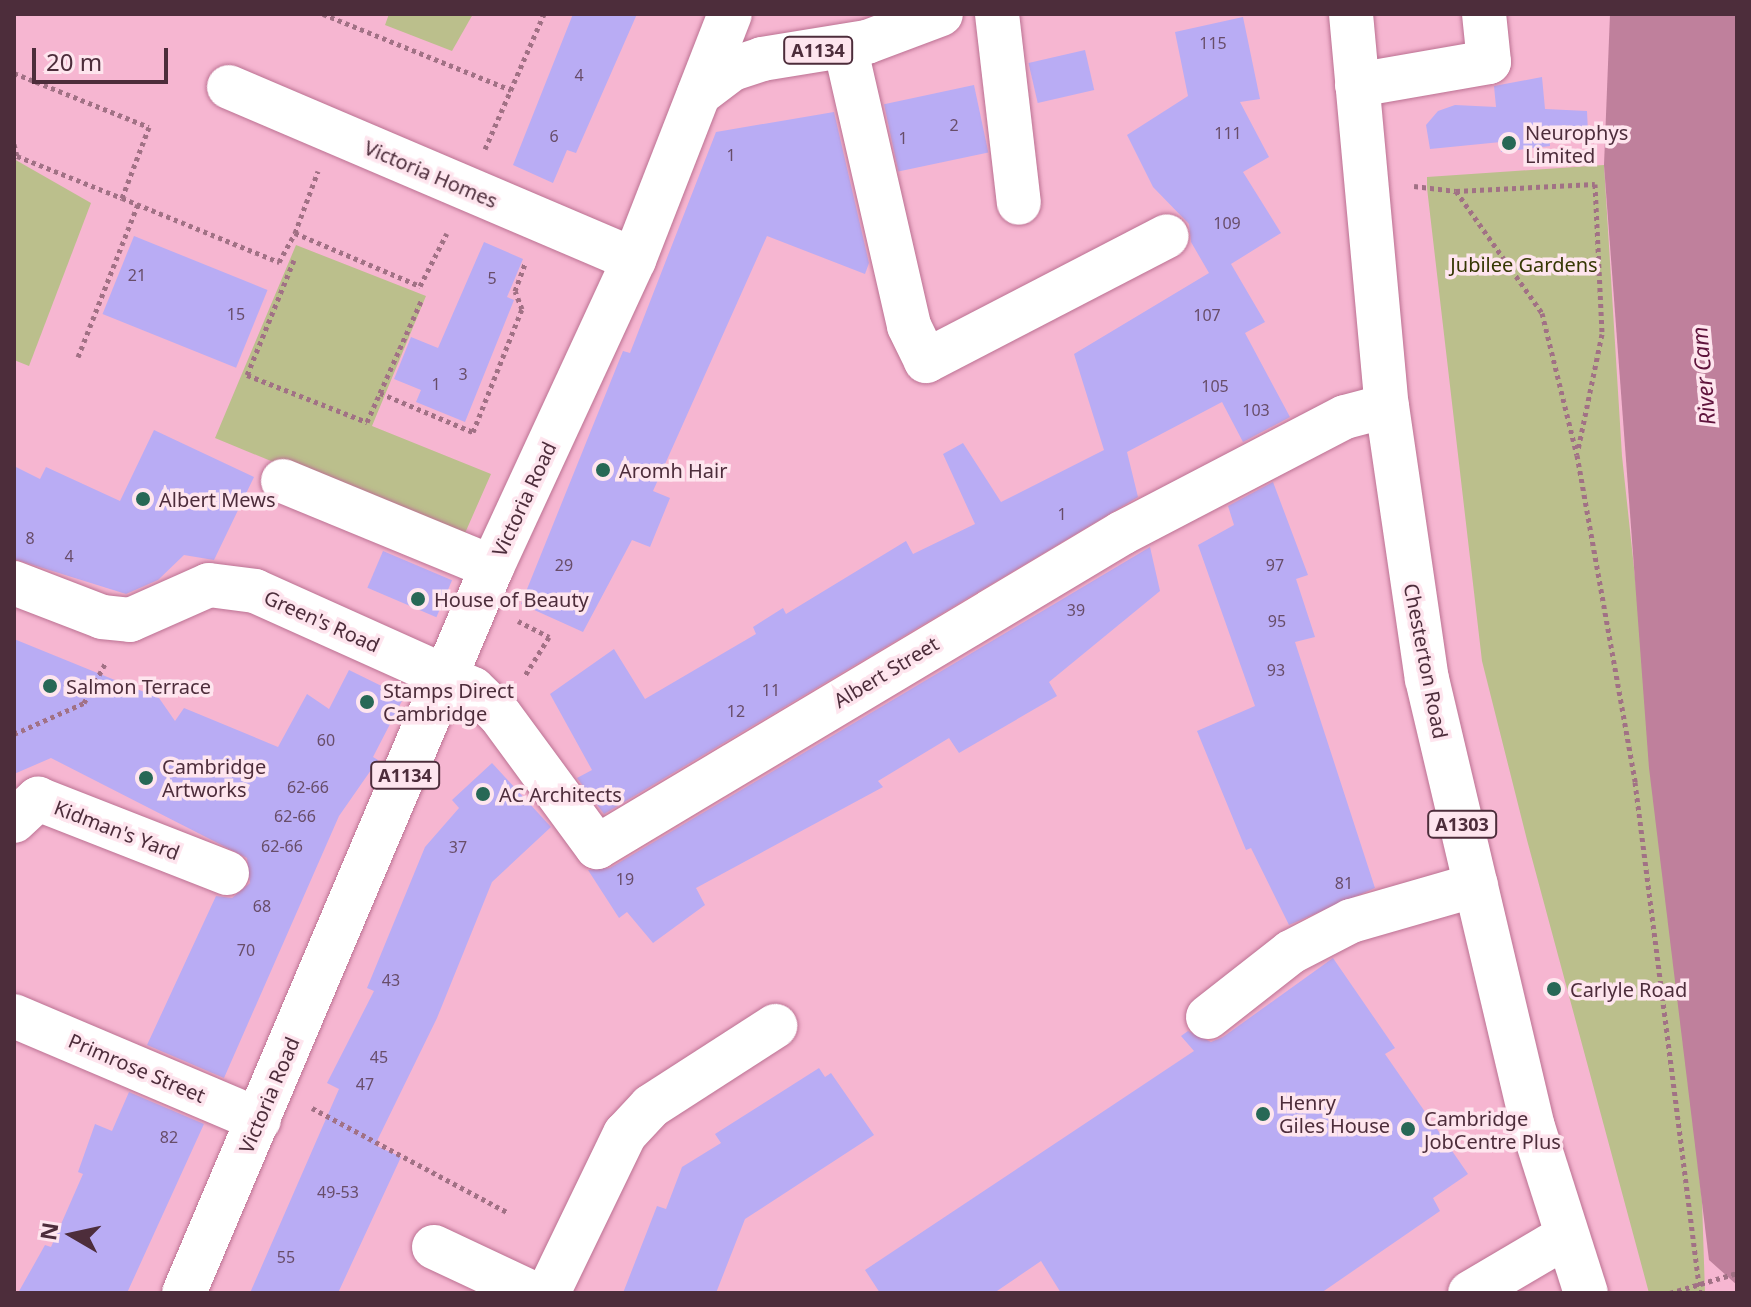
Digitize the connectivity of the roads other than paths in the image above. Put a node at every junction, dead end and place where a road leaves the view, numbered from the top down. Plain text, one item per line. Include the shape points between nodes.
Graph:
1 (730, 14) edge
2 (941, 14) edge
3 (997, 14) edge
4 (1336, 14) edge
5 (1351, 14) edge
6 (1484, 14) edge
7 (845, 46) junction
8 (1357, 74) junction
9 (229, 87) dead end
10 (699, 94) junction
11 (1019, 203) dead end
12 (1167, 236) dead end
13 (634, 260) junction
14 (1387, 406) junction
15 (283, 481) dead end
16 (492, 567) junction
17 (14, 583) edge
18 (447, 677) junction
19 (14, 821) edge
20 (227, 873) dead end
21 (1476, 885) junction
22 (14, 1016) edge
23 (1208, 1017) dead end
24 (775, 1026) dead end
25 (259, 1120) junction
26 (1565, 1237) junction
27 (434, 1247) dead end
28 (184, 1293) edge
29 (532, 1293) edge
30 (548, 1293) edge
31 (1470, 1293) edge
32 (1586, 1293) edge

1 - 10 main road, Victoria Road / A1134
2 - 7 main road, A1134
3 - 11 main road
4 - 8 main road, A1303
5 - 8 main road, Chesterton Road
6 - 8 main road via 1489,62
7 - 10 main road, A1134 via 762,59 732,69
7 - 12 main road via 909,326 926,361
8 - 14 main road, Chesterton Road / A1303
9 - 13 main road, Victoria Homes
10 - 13 main road, Victoria Road / A1134
13 - 16 main road, Victoria Road / A1134
14 - 18 main road, Albert Street via 1345,417 1122,533 597,847 500,715 473,689
14 - 21 main road, Chesterton Road / A1303 via 1427,679
15 - 16 main road
16 - 18 main road, Victoria Road / A1134
17 - 18 main road, Green's Road via 102,617 130,620 209,585 255,591
18 - 25 main road, Victoria Road / A1134
19 - 20 main road, Kidman's Yard via 38,799
21 - 23 main road via 1351,921 1291,952
21 - 26 main road, Chesterton Road / A1303
22 - 25 main road, Primrose Street
24 - 30 main road via 651,1106 625,1134
25 - 28 main road, Victoria Road / A1134
26 - 31 main road
26 - 32 main road, Chesterton Road / A1303
27 - 29 main road

